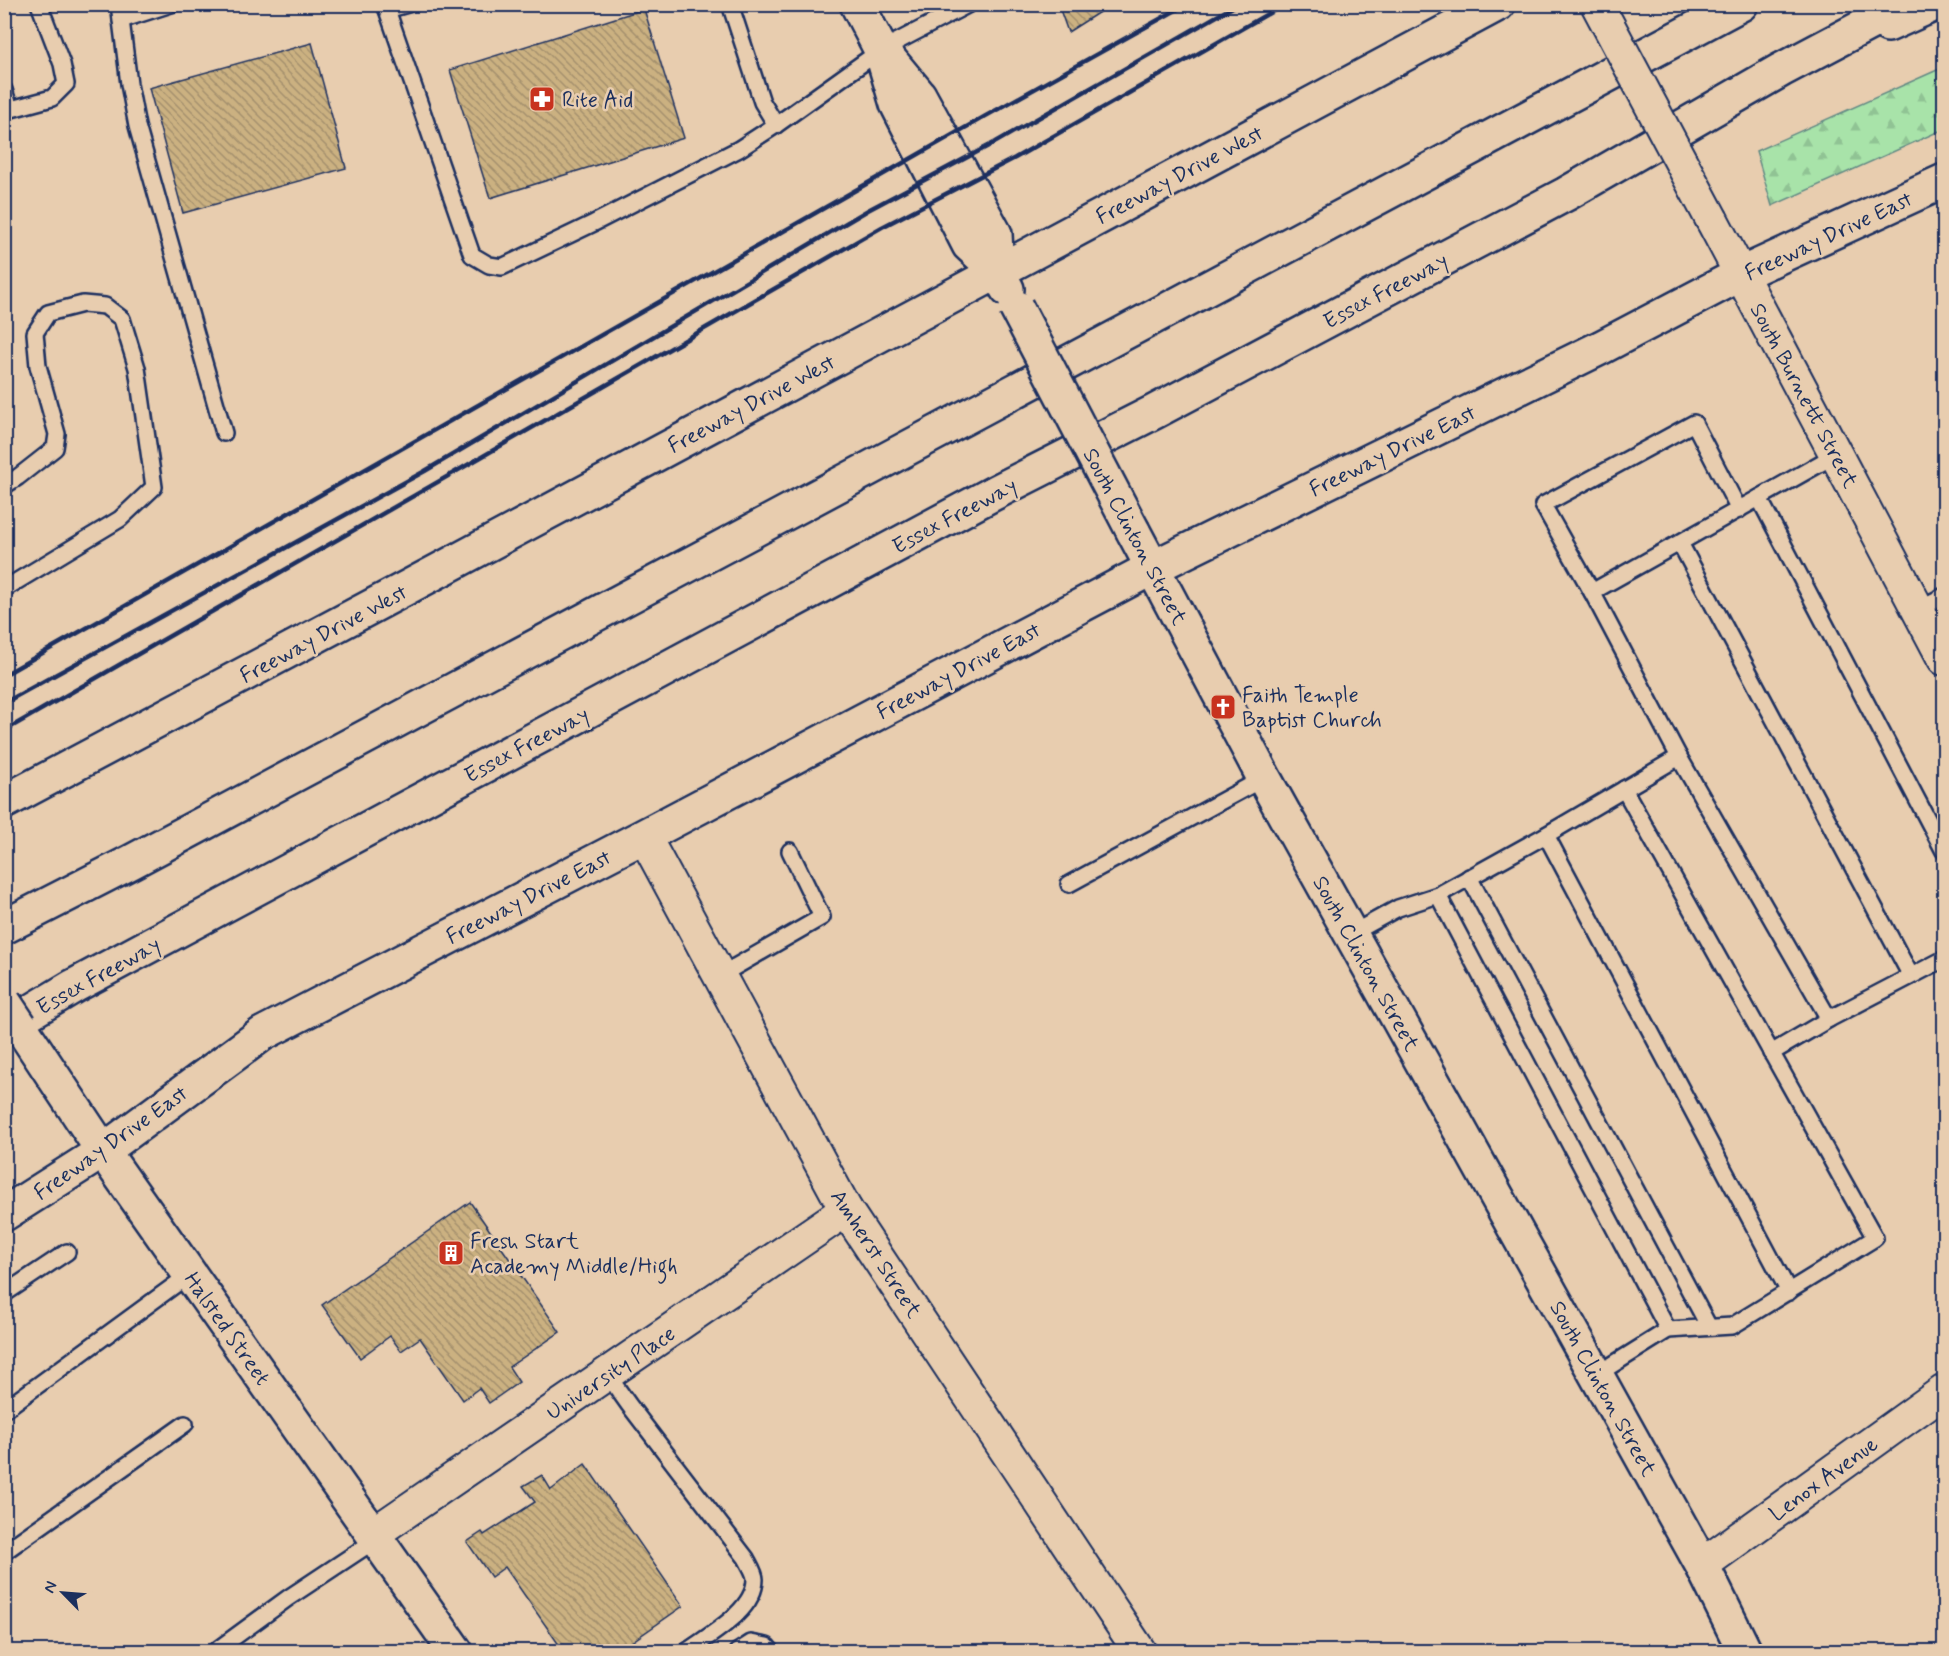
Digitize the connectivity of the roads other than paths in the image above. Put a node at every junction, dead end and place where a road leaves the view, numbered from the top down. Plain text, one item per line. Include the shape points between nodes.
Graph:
1 (39, 4) edge
2 (171, 4) edge
3 (408, 4) edge
4 (730, 4) edge
5 (857, 4) edge
6 (969, 4) edge
7 (1498, 4) edge
8 (1597, 4) edge
9 (1741, 4) edge
10 (1906, 4) edge
11 (1935, 4) edge
12 (386, 7) edge
13 (120, 12) edge
14 (881, 50) junction
15 (1781, 70) junction
16 (4, 90) edge
17 (7, 110) edge
18 (776, 125) junction
19 (1944, 181) edge
20 (997, 271) junction
21 (1741, 274) junction
22 (224, 433) dead end
23 (1837, 454) junction
24 (4, 486) edge
25 (1759, 498) junction
26 (1738, 510) junction
27 (1680, 543) junction
28 (1152, 568) junction
29 (4, 589) edge
30 (1592, 592) junction
31 (1931, 603) edge
32 (1944, 659) edge
33 (1679, 757) junction
34 (1264, 778) junction
35 (1624, 789) junction
36 (4, 802) edge
37 (1545, 835) junction
38 (644, 836) junction
39 (790, 851) dead end
40 (1944, 851) edge
41 (1469, 877) junction
42 (1069, 884) dead end
43 (1438, 895) junction
44 (4, 927) edge
45 (1351, 934) junction
46 (1944, 959) edge
47 (718, 976) junction
48 (1911, 976) junction
49 (4, 1002) edge
50 (1829, 1019) junction
51 (4, 1028) edge
52 (1771, 1053) junction
53 (103, 1151) junction
54 (846, 1210) junction
55 (4, 1214) edge
56 (67, 1252) dead end
57 (190, 1274) junction
58 (1789, 1292) junction
59 (4, 1294) edge
60 (1710, 1327) junction
61 (1668, 1330) junction
62 (607, 1374) junction
63 (1596, 1375) junction
64 (1944, 1391) edge
65 (4, 1410) edge
66 (185, 1424) dead end
67 (375, 1537) junction
68 (4, 1552) edge
69 (1702, 1565) junction
70 (214, 1652) edge
71 (456, 1652) edge
72 (686, 1652) edge
73 (738, 1652) edge
74 (772, 1652) edge
75 (1140, 1652) edge
76 (1745, 1652) edge

1 - 17 lane via 66,84 52,98
2 - 13 lane
3 - 12 lane
4 - 18 lane via 762,102
5 - 14 main road, South Clinton Street
6 - 14 lane
7 - 20 main road, Freeway Drive West
8 - 21 street, South Burnett Street, bridge
9 - 44 main road
10 - 15 main road, Essex Freeway
11 - 15 main road
12 - 18 lane via 472,255 489,265 502,267 584,228 740,149
13 - 22 lane via 137,126
14 - 18 lane
14 - 20 main road, South Clinton Street via 897,104 969,245
15 - 51 main road, Essex Freeway via 1566,194 994,493 74,986
16 - 17 lane
19 - 21 main road, Freeway Drive East
20 - 28 main road, South Clinton Street, bridge
20 - 36 main road, Freeway Drive West
21 - 23 street, South Burnett Street
21 - 28 main road, Freeway Drive East
23 - 25 lane
23 - 31 street, South Burnett Street
24 - 29 lane via 54,448 57,434 38,366 35,333 48,313 83,304 105,306 122,319 136,368 154,487 120,519
25 - 26 lane
25 - 40 lane
26 - 27 lane
26 - 30 lane via 1694,423 1543,505
27 - 30 lane
27 - 48 lane
28 - 34 main road, South Clinton Street
28 - 38 main road, Freeway Drive East
30 - 33 lane
31 - 32 street, South Burnett Street
33 - 35 lane
33 - 50 lane
34 - 42 lane
34 - 45 main road, South Clinton Street
35 - 37 lane
35 - 52 lane
37 - 41 lane
37 - 58 lane
38 - 47 street, Amherst Street
38 - 53 main road, Freeway Drive East via 262,1034
39 - 47 lane via 822,917
41 - 43 lane
41 - 60 lane
43 - 45 lane via 1398,908
43 - 61 lane
45 - 63 main road, South Clinton Street
46 - 48 lane
47 - 54 street, Amherst Street
48 - 50 lane
49 - 53 main road, Halsted Street, bridge
50 - 52 lane
52 - 58 lane via 1875,1238
53 - 55 main road, Freeway Drive East
53 - 57 main road, Halsted Street
54 - 62 street, University Place
54 - 75 street, Amherst Street
56 - 59 lane
57 - 65 lane
57 - 67 main road, Halsted Street
58 - 60 lane via 1732,1326
60 - 61 lane
61 - 63 lane
62 - 67 street, University Place
62 - 72 lane via 746,1558 755,1578 750,1599 737,1616
63 - 69 main road, South Clinton Street
64 - 69 street, Lenox Avenue
66 - 68 lane
67 - 70 lane
67 - 71 main road, Halsted Street
69 - 76 main road, South Clinton Street
73 - 74 lane via 751,1643 766,1646

